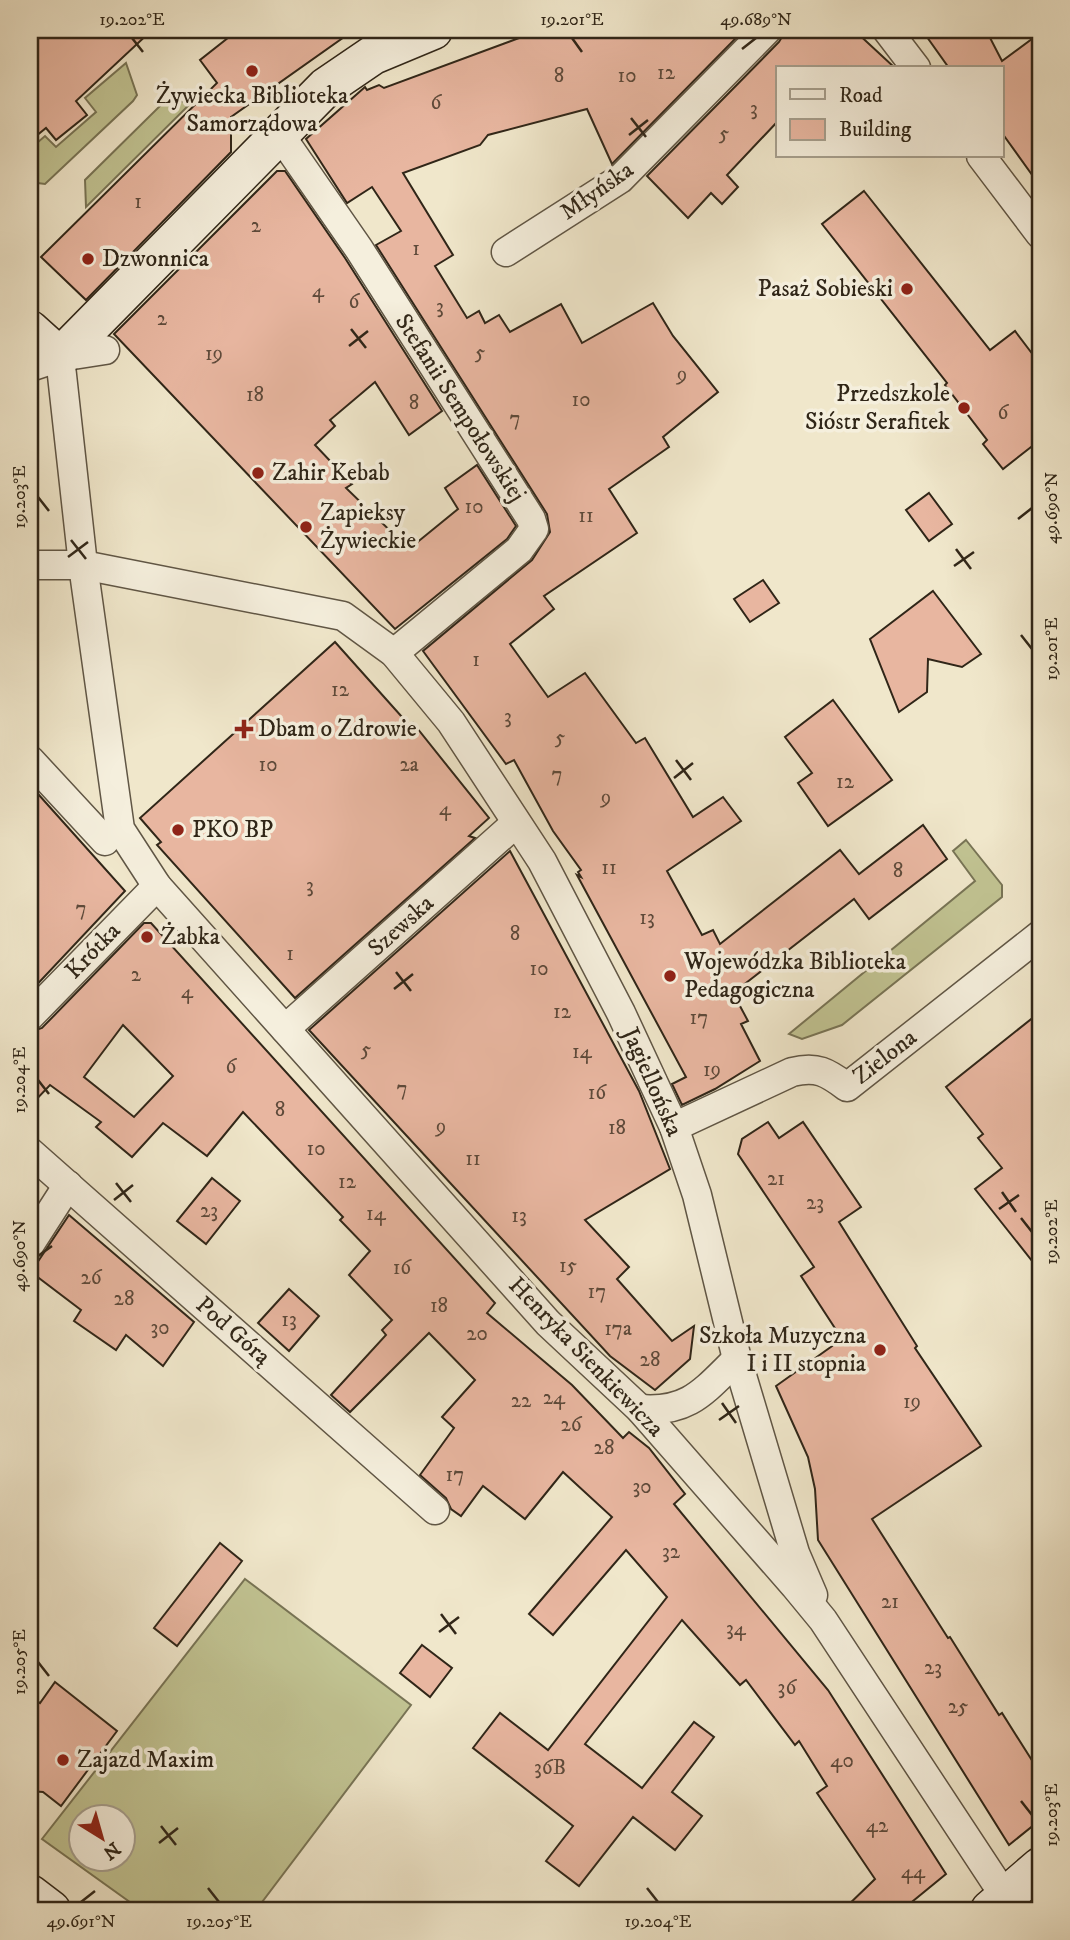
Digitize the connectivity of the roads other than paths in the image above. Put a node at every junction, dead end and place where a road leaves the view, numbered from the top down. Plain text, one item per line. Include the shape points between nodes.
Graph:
1 (433, 30) edge
2 (767, 30) edge
3 (887, 30) edge
4 (914, 66) edge
5 (278, 132) junction
6 (983, 158) edge
7 (1040, 234) edge
8 (506, 252) dead end
9 (30, 330) edge
10 (106, 350) dead end
11 (45, 362) edge
12 (30, 565) edge
13 (83, 565) junction
14 (394, 653) junction
15 (30, 760) edge
16 (516, 822) junction
17 (113, 836) junction
18 (157, 886) junction
19 (1040, 935) edge
20 (30, 1016) edge
21 (285, 1029) junction
22 (674, 1127) junction
23 (30, 1152) edge
24 (68, 1185) junction
25 (30, 1244) edge
26 (737, 1359) junction
27 (640, 1409) junction
28 (435, 1510) dead end
29 (823, 1620) junction
30 (1040, 1867) edge
31 (30, 1894) edge
32 (1004, 1906) edge
33 (51, 1910) edge

1 - 5 street via 373,55 326,87
2 - 8 street, Młyńska via 620,179
3 - 4 street
5 - 11 street
5 - 14 street, Stefanii Sempołowskiej via 359,248 534,528 519,550
6 - 7 street
9 - 11 street
10 - 11 street
11 - 13 street
12 - 13 street
13 - 14 street, Jagiellońska via 343,615
13 - 17 street
14 - 16 street, Jagiellońska via 451,722
15 - 17 street, Henryka Sienkiewicza
16 - 21 street, Szewska
16 - 22 street, Jagiellońska via 579,929
17 - 18 street, Henryka Sienkiewicza
18 - 20 street, Krótka
18 - 21 street, Henryka Sienkiewicza
19 - 22 street, Zielona via 847,1087 824,1070 809,1068
21 - 27 street, Henryka Sienkiewicza via 548,1323
22 - 26 street, Jagiellońska via 697,1195
23 - 24 street, Pod Górą
24 - 25 street
24 - 28 street, Pod Górą
26 - 27 street via 682,1407
26 - 29 street, Jagiellońska via 795,1553
27 - 29 street, Henryka Sienkiewicza
29 - 32 street, Henryka Sienkiewicza
30 - 32 street
31 - 33 street

